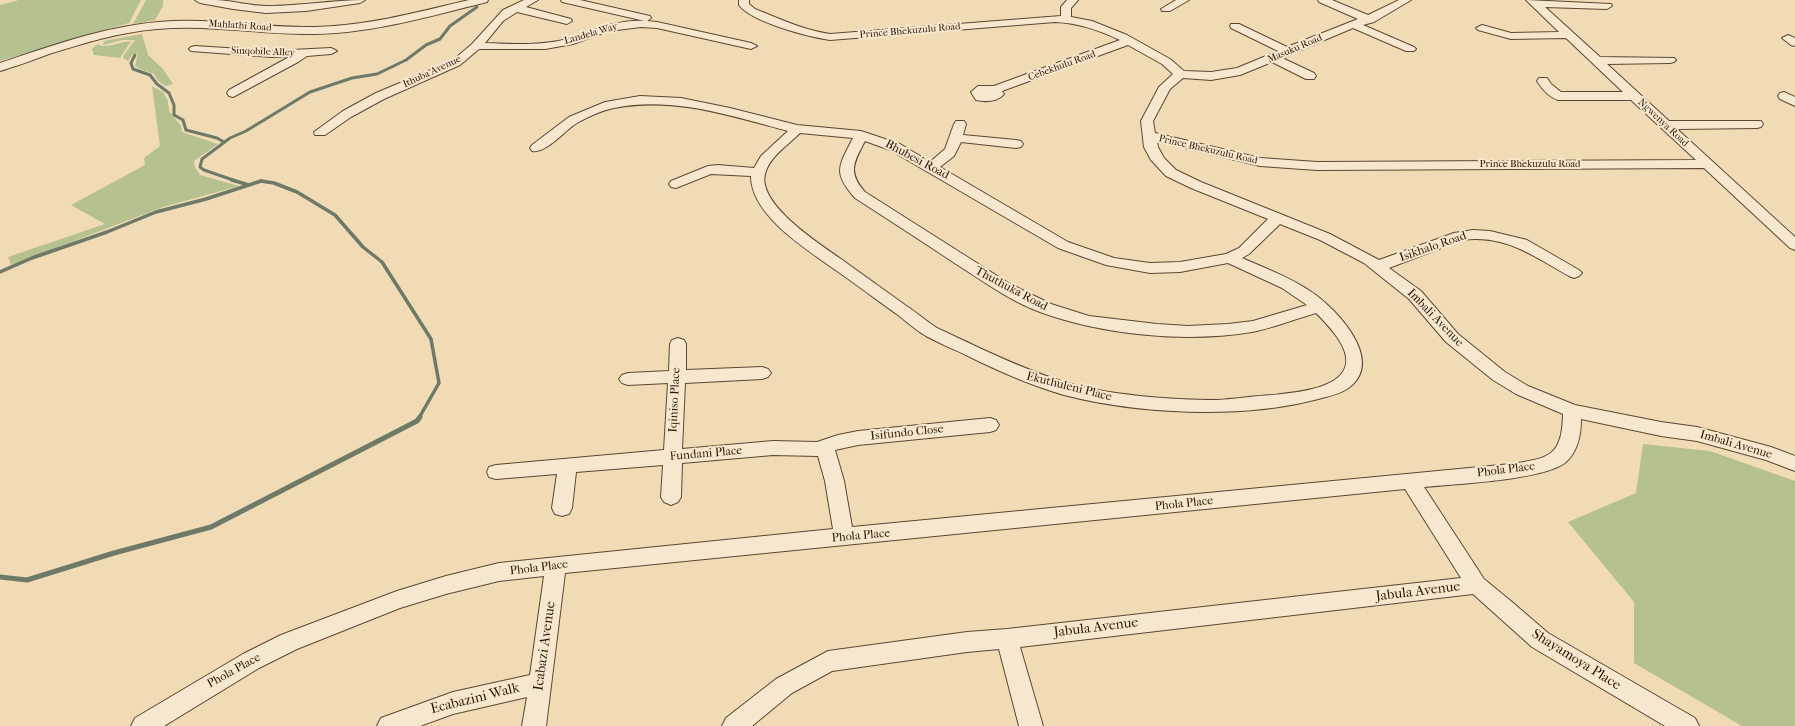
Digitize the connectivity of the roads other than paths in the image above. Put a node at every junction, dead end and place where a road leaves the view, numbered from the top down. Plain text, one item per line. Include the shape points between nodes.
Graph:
1 (200, 0) edge
2 (360, 0) edge
3 (483, 0) edge
4 (533, 0) edge
5 (566, 0) edge
6 (744, 0) edge
7 (1073, 0) edge
8 (1184, 0) edge
9 (1323, 0) edge
10 (1406, 0) edge
11 (1533, 2) edge
12 (318, 3) edge
13 (1607, 6) dead end
14 (515, 8) junction
15 (1166, 9) dead end
16 (1066, 19) junction
17 (1370, 20) junction
18 (567, 21) dead end
19 (1353, 24) junction
20 (1235, 26) dead end
21 (672, 28) junction
22 (1482, 28) dead end
23 (288, 29) junction
24 (1569, 35) junction
25 (1128, 41) junction
26 (476, 46) junction
27 (751, 46) dead end
28 (195, 49) dead end
29 (1410, 49) dead end
30 (331, 51) dead end
31 (1288, 52) junction
32 (256, 53) junction
33 (303, 53) junction
34 (1273, 58) junction
35 (1670, 60) dead end
36 (1596, 61) junction
37 (0, 67) edge
38 (1180, 74) junction
39 (1310, 76) dead end
40 (1543, 81) dead end
41 (995, 90) dead end
42 (233, 93) dead end
43 (1634, 96) junction
44 (1784, 96) dead end
45 (1795, 102) edge
46 (960, 124) dead end
47 (1757, 124) dead end
48 (1666, 125) junction
49 (797, 129) junction
50 (320, 132) dead end
51 (860, 135) junction
52 (1148, 135) junction
53 (956, 138) junction
54 (1016, 144) dead end
55 (537, 148) dead end
56 (1708, 164) junction
57 (932, 167) junction
58 (758, 172) junction
59 (676, 184) dead end
60 (1277, 219) junction
61 (1795, 245) edge
62 (1230, 258) junction
63 (1379, 266) junction
64 (1574, 273) dead end
65 (1319, 307) junction
66 (678, 344) dead end
67 (762, 372) dead end
68 (678, 377) junction
69 (628, 379) dead end
70 (1572, 411) junction
71 (990, 425) dead end
72 (825, 448) junction
73 (672, 457) junction
74 (1795, 464) edge
75 (568, 466) junction
76 (496, 472) dead end
77 (1410, 481) junction
78 (671, 497) dead end
79 (562, 508) dead end
80 (844, 537) junction
81 (556, 565) junction
82 (1477, 585) junction
83 (1007, 639) junction
84 (540, 683) junction
85 (143, 726) edge
86 (389, 726) edge
87 (534, 726) edge
88 (734, 726) edge
89 (1031, 726) edge
90 (1687, 726) edge

1 - 12 street via 254,9
2 - 12 street
3 - 23 street, Mahlathi Road via 358,27 332,30
4 - 14 street, Ithuba Avenue
5 - 21 street via 657,21
6 - 16 street, Prince Bhekuzulu Road via 746,8 759,14 803,32 825,36 855,36
7 - 16 street via 1066,7
8 - 15 street
9 - 17 street
10 - 17 street, Masuku Road
11 - 13 street
11 - 24 street, Ngwenya Road
12 - 23 street
14 - 18 street
14 - 26 street, Ithuba Avenue via 499,19
16 - 25 street, Prince Bhekuzulu Road via 1096,25
17 - 19 street, Masuku Road
19 - 29 street
19 - 31 street, Masuku Road
20 - 31 street
21 - 26 street, Landela Way via 650,24 624,25 607,28 569,42 545,46
21 - 27 street, Landela Way
22 - 24 street via 1511,36
23 - 32 street
23 - 37 street, Mahlathi Road via 205,24 143,27 105,34
24 - 36 street, Ngwenya Road
25 - 38 street, Prince Bhekuzulu Road via 1166,61
25 - 41 street, Cebekhulu Road
26 - 50 street, Ithuba Avenue via 456,63 380,96
28 - 32 street, Sinqobile Alley
30 - 33 street, Sinqobile Alley
31 - 34 street, Masuku Road
32 - 33 street, Sinqobile Alley
33 - 42 street
34 - 38 street, Masuku Road via 1240,71 1224,74
34 - 39 street
35 - 36 street
36 - 43 street, Ngwenya Road
38 - 52 street, Prince Bhekuzulu Road via 1165,87 1148,117
40 - 43 street via 1558,96
43 - 48 street, Ngwenya Road
44 - 45 street
46 - 53 street
47 - 48 street
48 - 56 street, Ngwenya Road
49 - 51 street, Bhubesi Road
49 - 55 street, Bhubesi Road via 670,100 640,100 609,105 578,118
49 - 58 street via 769,155
51 - 57 street, Bhubesi Road via 890,144
51 - 65 street, Thuthuka Road via 845,172 849,183 860,195 989,279 1045,308 1115,326 1188,332 1254,326
52 - 56 street, Prince Bhekuzulu Road via 1244,160 1274,164
52 - 60 street, Imbali Avenue via 1158,160 1171,173
53 - 54 street
53 - 57 street via 948,157
56 - 61 street, Ngwenya Road
57 - 62 street, Bhubesi Road via 1062,245 1096,258 1156,268 1195,265
58 - 59 street via 708,170
58 - 65 street, Ekuthuleni Place via 758,184 763,197 775,214 796,234 932,332 1020,374 1066,388 1117,399 1218,406 1294,399 1330,390 1342,384 1351,375 1355,363 1350,344 1338,325
60 - 62 street, Bhubesi Road via 1244,251
60 - 63 street, Imbali Avenue via 1325,237
62 - 65 street, Ekuthuleni Place via 1288,284
63 - 64 street, Isikhalo Road via 1459,236 1473,234 1498,236 1522,243
63 - 70 street, Imbali Avenue via 1415,295 1452,338 1499,376 1522,390
66 - 68 street, Iqiniso Place
67 - 68 street
68 - 69 street
68 - 73 street, Iqiniso Place
70 - 74 street, Imbali Avenue via 1697,434 1772,454
70 - 77 street, Phola Place via 1573,429 1568,447 1558,458 1546,465
71 - 72 street, Isifundo Close via 858,438
72 - 73 street, Fundani Place via 773,448
72 - 80 street via 834,478
73 - 75 street, Fundani Place
73 - 78 street, Iqiniso Place
75 - 76 street, Fundani Place
75 - 79 street
77 - 80 street, Phola Place
77 - 82 street, Shayamoya Place
80 - 81 street, Phola Place
81 - 84 street, Icabazi Avenue
81 - 85 street, Phola Place via 499,572 446,585 339,622 251,661
82 - 83 street, Jabula Avenue
82 - 90 street, Shayamoya Place via 1540,640
83 - 88 street, Jabula Avenue via 828,661 784,686
83 - 89 street
84 - 86 street, Ecabazini Walk via 453,703
84 - 87 street, Icabazi Avenue

